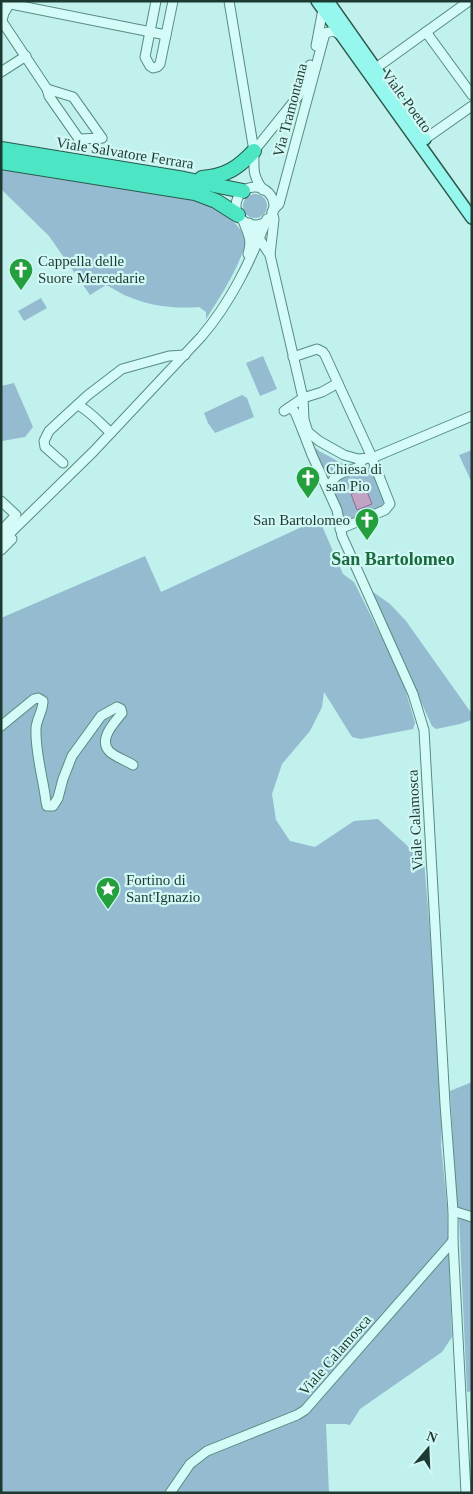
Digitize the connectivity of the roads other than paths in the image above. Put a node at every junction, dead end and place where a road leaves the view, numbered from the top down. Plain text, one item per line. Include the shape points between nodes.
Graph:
1 (156, 1) edge
2 (173, 1) edge
3 (229, 1) edge
4 (469, 1) edge
5 (6, 2) edge
6 (323, 4) edge
7 (1, 20) edge
8 (151, 31) junction
9 (426, 32) junction
10 (166, 35) junction
11 (342, 36) junction
12 (26, 56) junction
13 (376, 68) junction
14 (1, 72) edge
15 (47, 89) junction
16 (472, 95) edge
17 (292, 105) junction
18 (472, 106) edge
19 (304, 111) junction
20 (250, 129) junction
21 (269, 133) junction
22 (425, 139) junction
23 (1, 141) edge
24 (1, 149) edge
25 (34, 154) junction
26 (254, 156) junction
27 (1, 162) edge
28 (184, 179) junction
29 (244, 190) junction
30 (264, 190) junction
31 (472, 205) edge
32 (271, 214) junction
33 (472, 218) edge
34 (243, 219) junction
35 (260, 239) junction
36 (252, 255) junction
37 (270, 255) junction
38 (238, 285) junction
39 (185, 355) junction
40 (293, 357) junction
41 (153, 362) junction
42 (168, 372) junction
43 (338, 383) junction
44 (303, 398) junction
45 (78, 405) junction
46 (472, 416) edge
47 (303, 425) junction
48 (111, 433) junction
49 (94, 452) junction
50 (367, 459) junction
51 (63, 463) dead end
52 (329, 492) junction
53 (1, 501) edge
54 (20, 518) junction
55 (340, 529) junction
56 (1, 531) edge
57 (1, 542) edge
58 (1, 550) edge
59 (1, 726) edge
60 (133, 765) dead end
61 (453, 1211) junction
62 (472, 1217) edge
63 (453, 1241) junction
64 (170, 1493) edge
65 (466, 1493) edge

1 - 8 street
2 - 10 street
3 - 20 street
4 - 9 street
5 - 7 street
5 - 8 street
6 - 11 main road, Viale Poetto
6 - 13 main road, Viale Poetto
6 - 17 street, Via Tramontana via 309,70
7 - 12 street
8 - 10 street
8 - 10 street via 145,57 153,68 160,64
9 - 13 street
9 - 16 street
11 - 19 street, Via Tramontana via 334,31 325,33
11 - 33 main road, Viale Poetto
12 - 14 street
12 - 15 street
13 - 22 main road, Viale Poetto
15 - 15 street via 48,96 79,139 102,138 72,97
17 - 19 street
17 - 21 street, Via Tramontana
18 - 22 street
19 - 32 street, Via Tramontana via 278,204
20 - 21 street via 258,134
20 - 26 street
21 - 26 street, Via Tramontana
22 - 31 main road, Viale Poetto
23 - 25 highway via 27,148
24 - 25 highway, Viale Salvatore Ferrara
25 - 28 highway, Viale Salvatore Ferrara
26 - 28 highway via 218,176
26 - 29 street via 252,172
26 - 30 street via 255,178
27 - 34 highway, Viale Salvatore Ferrara via 195,193 216,201
28 - 29 highway, Viale Salvatore Ferrara
29 - 30 street via 253,187
29 - 34 street via 236,207
30 - 32 street via 272,199
32 - 34 street via 260,223
32 - 35 street, Via Tramontana
32 - 37 street via 274,219
34 - 35 street
34 - 38 street via 250,245
35 - 36 street, Via Tramontana
35 - 37 street
36 - 37 street
36 - 38 street, Via Tramontana
37 - 40 street
38 - 39 street via 216,320
39 - 41 street
39 - 42 street
40 - 43 street via 320,350 326,355
40 - 44 street
41 - 42 street
41 - 45 street via 125,367
42 - 48 street
43 - 44 street
43 - 50 street
44 - 47 street
44 - 47 street via 286,410 292,409
45 - 48 street
45 - 51 street via 49,431 44,441
46 - 50 street
47 - 50 street via 319,441 344,455
47 - 52 street, Viale Calamosca
48 - 49 street
49 - 54 street
49 - 58 street
50 - 52 street via 359,467 331,480
50 - 55 street via 389,500 389,506
52 - 55 street, Viale Calamosca via 337,510
53 - 54 street
54 - 56 street
54 - 57 street
55 - 61 street, Viale Calamosca via 413,694 424,730
59 - 60 street via 34,700 43,701 36,726 37,754 46,802 50,807 58,798 72,756 101,716 116,708 120,708 122,714 113,723 105,740 106,746 109,752
61 - 62 street
61 - 63 street, Viale Calamosca
63 - 64 street, Viale Calamosca via 305,1410 207,1451 190,1464
63 - 65 street, Viale Calamosca

